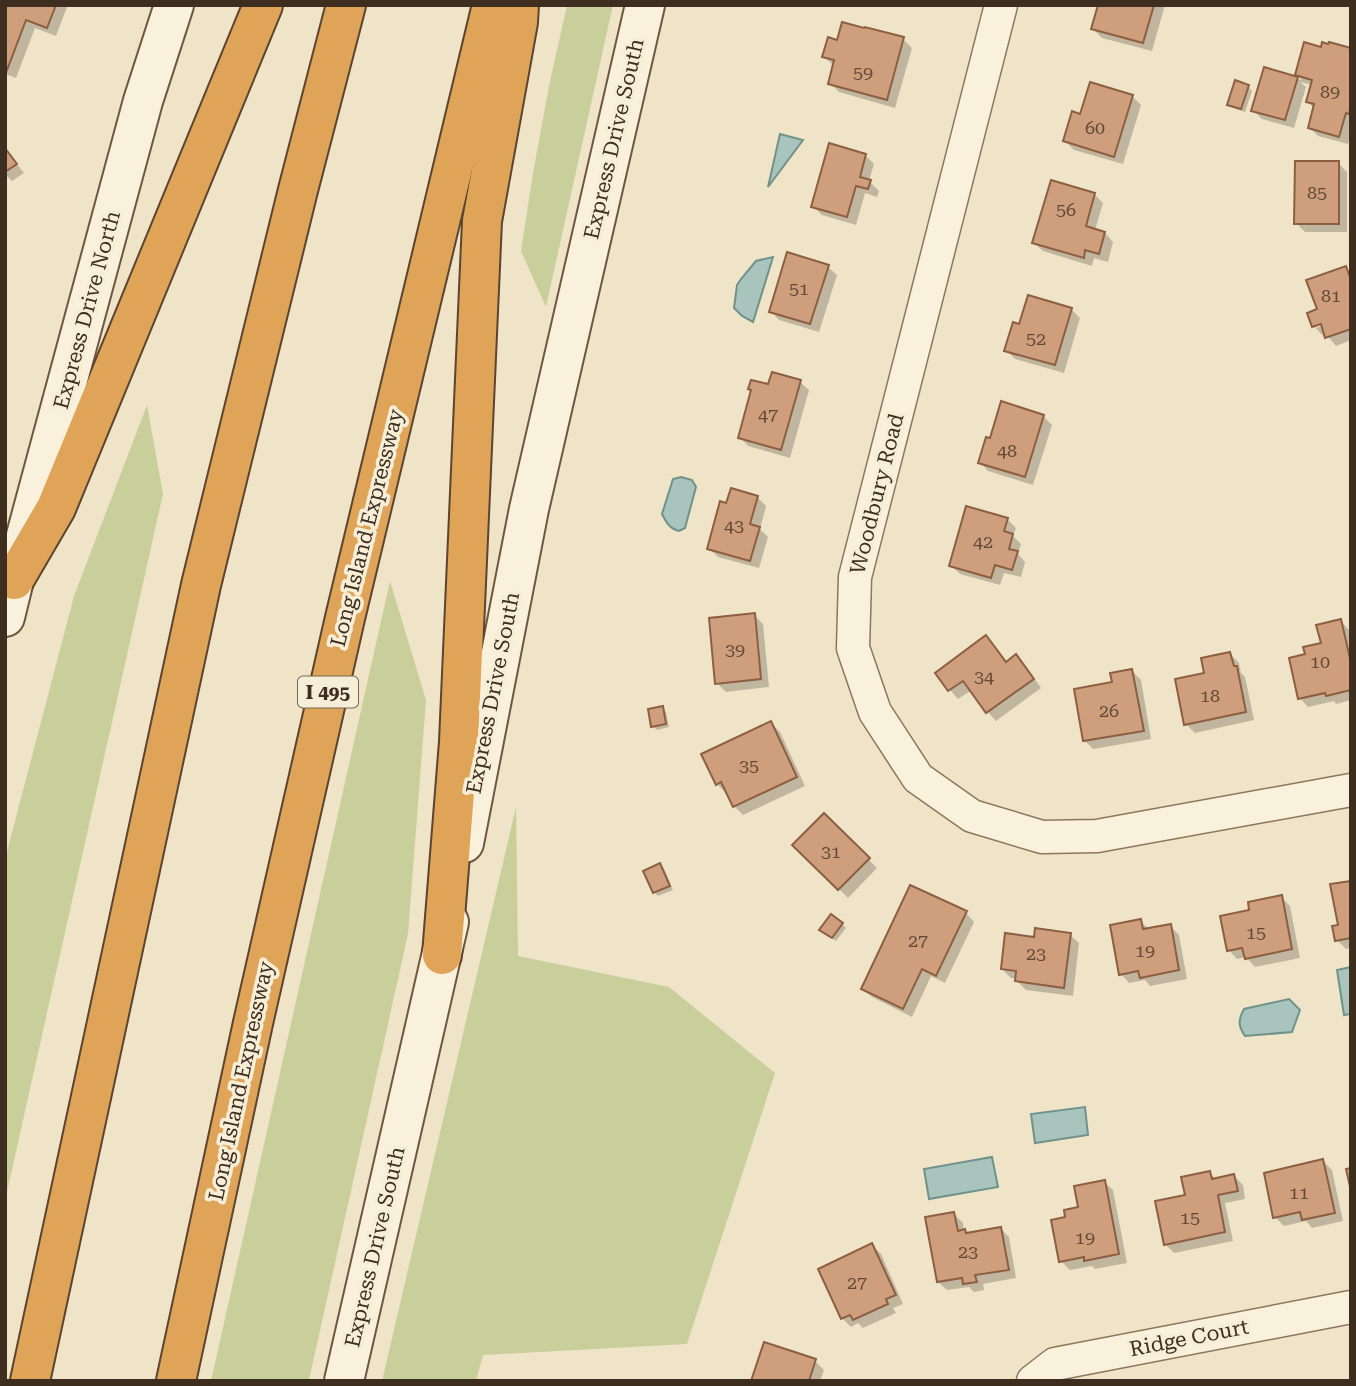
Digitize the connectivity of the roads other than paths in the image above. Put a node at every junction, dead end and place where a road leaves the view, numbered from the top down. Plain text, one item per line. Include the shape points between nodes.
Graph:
1 (174, 5) edge
2 (263, 5) edge
3 (346, 5) edge
4 (492, 5) edge
5 (519, 5) edge
6 (645, 5) edge
7 (1001, 5) edge
8 (14, 580) junction
9 (5, 617) edge
10 (1351, 790) edge
11 (442, 955) junction
12 (1351, 1307) edge
13 (30, 1381) edge
14 (176, 1381) edge
15 (344, 1381) edge
16 (1033, 1381) edge

1 - 8 main road, Express Drive North via 143,102
2 - 8 highway via 56,508
3 - 13 highway via 201,585
4 - 14 highway, Long Island Expressway / I 495 via 342,631
5 - 11 highway via 482,221 459,742
6 - 11 main road, Express Drive South via 529,509
7 - 10 street, Woodbury Road via 855,577 853,648 875,712 918,778 972,816 1042,837 1097,836
8 - 9 main road, Express Drive North
11 - 15 main road, Express Drive South
12 - 16 street, Ridge Court via 1055,1364

